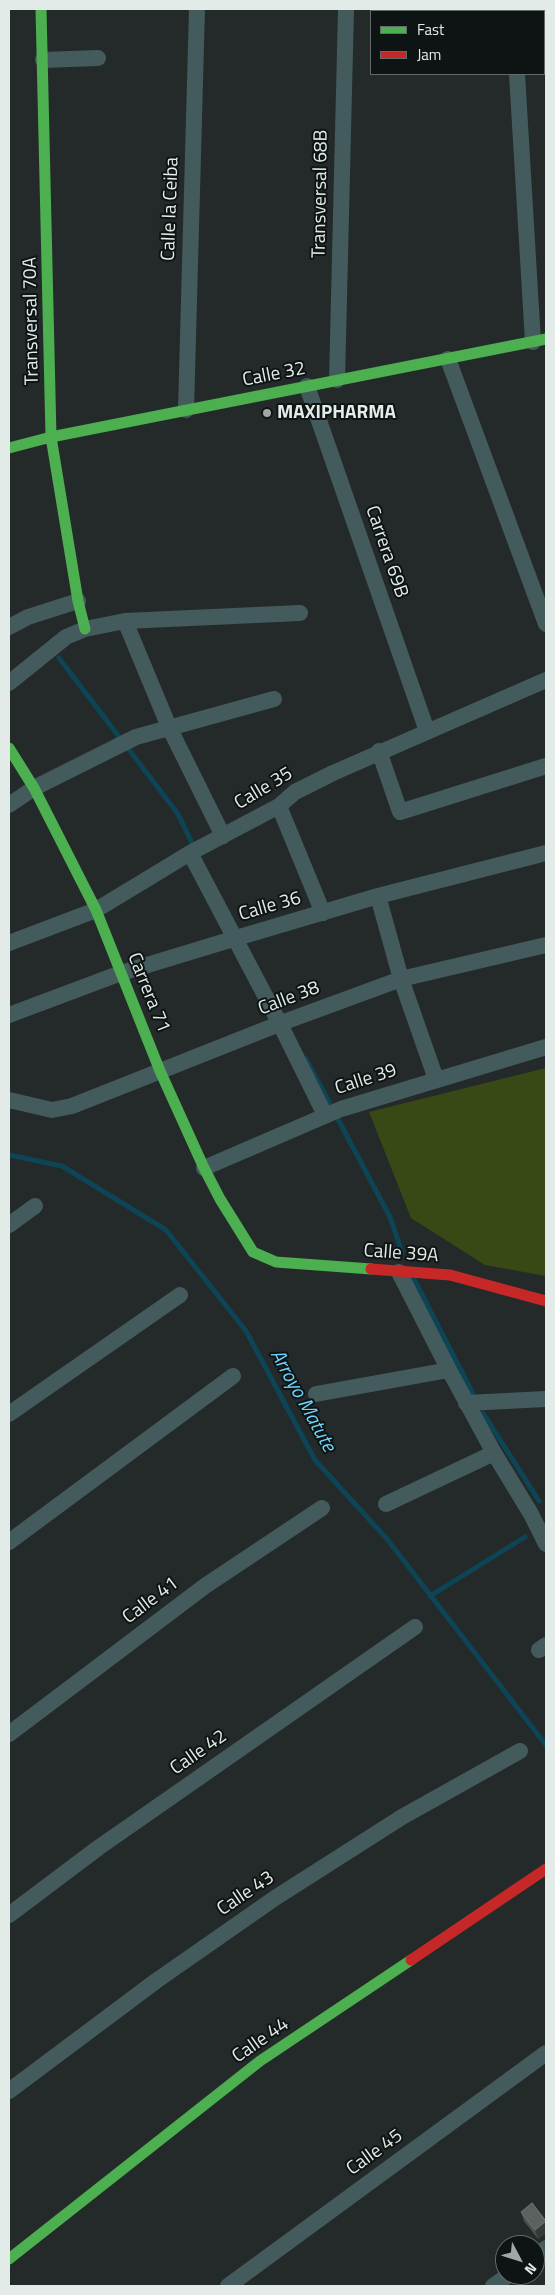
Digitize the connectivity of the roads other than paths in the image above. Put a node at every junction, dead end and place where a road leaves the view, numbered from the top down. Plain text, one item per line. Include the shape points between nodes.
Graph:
1 (41, 9) edge
2 (197, 9) edge
3 (346, 9) edge
4 (98, 58) dead end
5 (44, 60) junction
6 (517, 75) edge
7 (540, 340) edge
8 (448, 359) junction
9 (337, 380) junction
10 (307, 386) junction
11 (186, 410) junction
12 (52, 437) junction
13 (9, 448) edge
14 (78, 601) junction
15 (300, 613) dead end
16 (125, 621) junction
17 (546, 624) edge
18 (9, 627) edge
19 (85, 629) junction
20 (546, 680) edge
21 (9, 683) edge
22 (274, 699) dead end
23 (169, 727) junction
24 (427, 731) junction
25 (9, 748) edge
26 (379, 752) junction
27 (546, 766) edge
28 (34, 788) junction
29 (9, 805) edge
30 (279, 806) junction
31 (223, 836) junction
32 (195, 851) junction
33 (546, 853) edge
34 (378, 896) junction
35 (96, 910) junction
36 (323, 913) junction
37 (239, 937) junction
38 (9, 943) edge
39 (546, 945) edge
40 (121, 973) junction
41 (401, 978) junction
42 (9, 1015) edge
43 (285, 1022) junction
44 (546, 1047) edge
45 (160, 1071) junction
46 (436, 1079) junction
47 (9, 1100) edge
48 (331, 1113) junction
49 (204, 1168) junction
50 (35, 1206) dead end
51 (9, 1225) edge
52 (253, 1252) joint
53 (399, 1272) junction
54 (180, 1295) dead end
55 (546, 1301) edge
56 (449, 1370) junction
57 (233, 1376) dead end
58 (316, 1394) dead end
59 (546, 1399) edge
60 (466, 1403) junction
61 (9, 1414) edge
62 (494, 1453) junction
63 (386, 1504) dead end
64 (322, 1508) dead end
65 (539, 1512) edge
66 (9, 1542) edge
67 (546, 1544) edge
68 (415, 1627) dead end
69 (9, 1734) edge
70 (520, 1751) dead end
71 (546, 1869) edge
72 (9, 1915) edge
73 (546, 2053) edge
74 (9, 2091) edge
75 (9, 2259) edge
76 (228, 2286) edge

1 - 5 street, Transversal 70A
2 - 11 street, Calle la Ceiba
3 - 9 street, Transversal 68B
4 - 5 street
5 - 12 street, Transversal 70A
6 - 7 street
7 - 8 street, Calle 32
8 - 9 street, Calle 32
8 - 17 street
9 - 10 street, Calle 32
10 - 11 street, Calle 32
10 - 24 street, Carrera 69B
11 - 12 street, Calle 32
12 - 13 street, Calle 32
12 - 14 street, Transversal 70A
14 - 18 street via 28,617
14 - 19 street, Transversal 70A
15 - 16 street
16 - 19 street
16 - 23 street
19 - 21 street via 66,637
20 - 24 street, Calle 35
22 - 23 street
23 - 28 street via 120,744
23 - 31 street
24 - 26 street, Calle 35
25 - 28 street, Carrera 71
26 - 27 street via 400,812
26 - 30 street, Calle 35 via 295,792
28 - 29 street
28 - 35 street, Carrera 71
30 - 31 street, Calle 35
30 - 36 street
31 - 32 street, Calle 35
32 - 35 street, Calle 35
32 - 37 street
33 - 34 street, Calle 36
34 - 36 street, Calle 36
34 - 41 street
35 - 38 street, Calle 35
35 - 40 street, Carrera 71
36 - 37 street, Calle 36
37 - 40 street, Calle 36
37 - 43 street
39 - 41 street, Calle 38
40 - 42 street, Calle 36
40 - 45 street, Carrera 71
41 - 43 street, Calle 38
41 - 46 street
43 - 45 street, Calle 38
43 - 48 street
44 - 46 street, Calle 39
45 - 47 street, Calle 38 via 72,1106 52,1110
45 - 49 street, Carrera 71
46 - 48 street, Calle 39
48 - 49 street, Calle 39
49 - 52 street, Carrera 71
50 - 51 street
52 - 53 street, Calle 39A via 276,1262
53 - 55 street, Calle 39A via 450,1275
53 - 56 street
54 - 61 street
56 - 58 street
56 - 60 street
57 - 66 street
59 - 60 street
60 - 62 street
62 - 63 street
62 - 65 street
64 - 69 street, Calle 41 via 205,1586
65 - 67 street
68 - 72 street, Calle 42 via 98,1848
70 - 74 street, Calle 43 via 402,1817 275,1898 156,1981
71 - 75 street, Calle 44 via 260,2061
73 - 76 street, Calle 45

